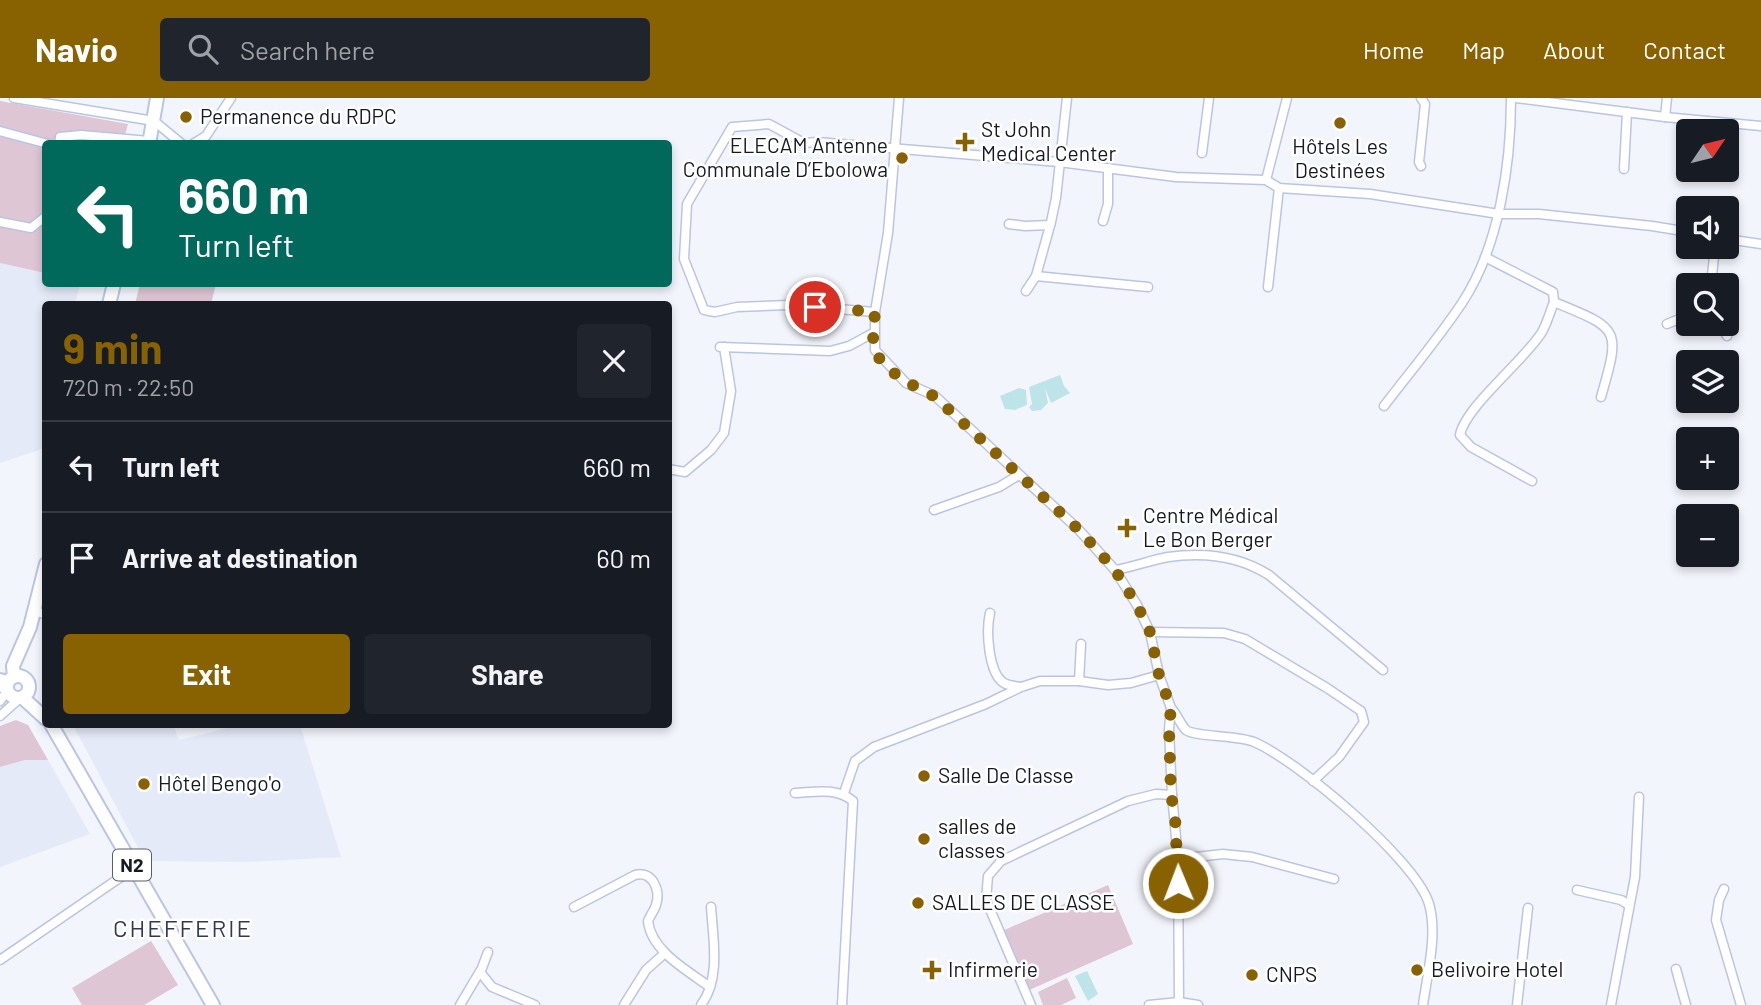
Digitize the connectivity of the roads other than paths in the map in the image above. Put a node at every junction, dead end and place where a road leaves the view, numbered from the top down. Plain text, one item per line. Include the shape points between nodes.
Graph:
1 (14, 98) edge
2 (157, 98) edge
3 (232, 98) edge
4 (899, 98) edge
5 (1068, 98) edge
6 (1209, 98) edge
7 (1287, 98) edge
8 (1421, 98) edge
9 (1511, 98) edge
10 (1516, 98) edge
11 (1667, 98) edge
12 (1627, 113) junction
13 (1665, 117) junction
14 (154, 121) junction
15 (1761, 126) edge
16 (0, 131) edge
17 (60, 140) edge
18 (130, 140) edge
19 (149, 140) edge
20 (177, 140) edge
21 (200, 140) edge
22 (42, 142) edge
23 (893, 148) junction
24 (1202, 153) dead end
25 (1059, 162) junction
26 (1421, 166) dead end
27 (1108, 168) junction
28 (1624, 169) dead end
29 (1266, 180) junction
30 (1279, 188) junction
31 (1499, 214) junction
32 (42, 219) edge
33 (1103, 221) dead end
34 (0, 222) edge
35 (1009, 224) dead end
36 (1050, 225) junction
37 (1676, 230) edge
38 (1739, 241) edge
39 (1761, 244) edge
40 (1485, 257) junction
41 (1035, 276) junction
42 (1148, 287) dead end
43 (1268, 287) dead end
44 (1026, 291) dead end
45 (1554, 302) junction
46 (875, 312) junction
47 (1676, 320) edge
48 (1667, 324) dead end
49 (873, 332) junction
50 (1601, 397) dead end
51 (1384, 405) dead end
52 (672, 470) edge
53 (1019, 475) junction
54 (1532, 481) dead end
55 (934, 510) dead end
56 (1115, 570) junction
57 (40, 612) edge
58 (990, 613) dead end
59 (1150, 632) junction
60 (1081, 645) dead end
61 (1383, 670) dead end
62 (1159, 675) junction
63 (1079, 681) junction
64 (1021, 687) junction
65 (12, 688) edge
66 (1171, 708) junction
67 (42, 714) edge
68 (0, 716) edge
69 (53, 728) edge
70 (1313, 781) junction
71 (795, 793) dead end
72 (844, 793) junction
73 (1171, 795) junction
74 (1639, 797) dead end
75 (1178, 859) junction
76 (134, 868) junction
77 (1334, 880) dead end
78 (1724, 889) dead end
79 (1577, 890) dead end
80 (1629, 905) junction
81 (574, 907) dead end
82 (711, 908) dead end
83 (1528, 908) dead end
84 (488, 952) dead end
85 (665, 953) junction
86 (0, 960) edge
87 (1676, 969) dead end
88 (480, 972) junction
89 (710, 987) junction
90 (704, 1001) edge
91 (1178, 1002) junction
92 (213, 1005) edge
93 (460, 1005) edge
94 (535, 1005) edge
95 (624, 1005) edge
96 (717, 1005) edge
97 (842, 1005) edge
98 (1031, 1005) edge
99 (1149, 1005) edge
100 (1198, 1005) edge
101 (1423, 1005) edge
102 (1517, 1005) edge
103 (1611, 1005) edge
104 (1686, 1005) edge
105 (1741, 1005) edge

1 - 14 street
2 - 14 highway
3 - 21 street
4 - 23 street
5 - 25 street
6 - 24 street
7 - 29 street
8 - 26 street via 1425,104
9 - 31 street
10 - 12 street
11 - 13 street
12 - 13 street
12 - 28 street
13 - 15 street
14 - 19 highway
14 - 20 street
16 - 22 street
17 - 18 street via 81,135
23 - 25 street
23 - 46 street via 888,233
23 - 46 street via 804,144 769,124 732,127 687,204 684,259 704,310 788,305
25 - 27 street
25 - 36 street
27 - 29 street via 1176,177
27 - 33 street
29 - 30 street
30 - 31 street via 1370,194
30 - 43 street
31 - 37 street via 1539,214
31 - 40 street
32 - 34 street via 31,228
35 - 36 street
36 - 41 street
38 - 39 street
40 - 45 street via 1553,292
40 - 51 street via 1462,302
41 - 42 street
41 - 44 street
45 - 50 street via 1593,318 1610,332 1613,355
45 - 54 street via 1541,333 1474,410 1460,435 1471,447
46 - 49 street
47 - 48 street
49 - 52 street via 830,351 721,347 731,391 724,433 685,472
49 - 53 street via 875,350 891,369 906,383 934,396
53 - 55 street
53 - 56 street
56 - 59 street
56 - 61 street via 1168,557 1222,556 1252,564
57 - 65 highway
58 - 64 street via 986,628 994,669 1001,681
59 - 62 street
59 - 70 street via 1224,633 1245,639 1361,711 1364,722 1339,757
60 - 63 street
62 - 63 street via 1108,685
62 - 66 street
63 - 64 street via 1040,681
64 - 72 street via 874,747 855,761
65 - 67 highway
65 - 68 street
66 - 70 street via 1193,734 1254,742
66 - 73 street
69 - 76 highway, N2
70 - 101 street via 1384,840 1430,905 1432,947
71 - 72 street
72 - 97 street via 853,801
73 - 75 street
73 - 98 street via 1128,801 1001,862 988,876 986,900
74 - 80 street
75 - 77 street via 1223,854 1252,857
75 - 91 street
76 - 86 street
76 - 92 highway, N2
78 - 105 street via 1716,920
79 - 80 street
80 - 103 street
81 - 85 street via 635,875 648,876 655,883 657,903 648,926
82 - 89 street via 714,956
83 - 102 street
84 - 88 street
85 - 89 street
85 - 95 street via 646,970
87 - 104 street
88 - 93 street
88 - 94 street via 492,987
89 - 90 street
90 - 96 street
91 - 99 street
91 - 100 street

